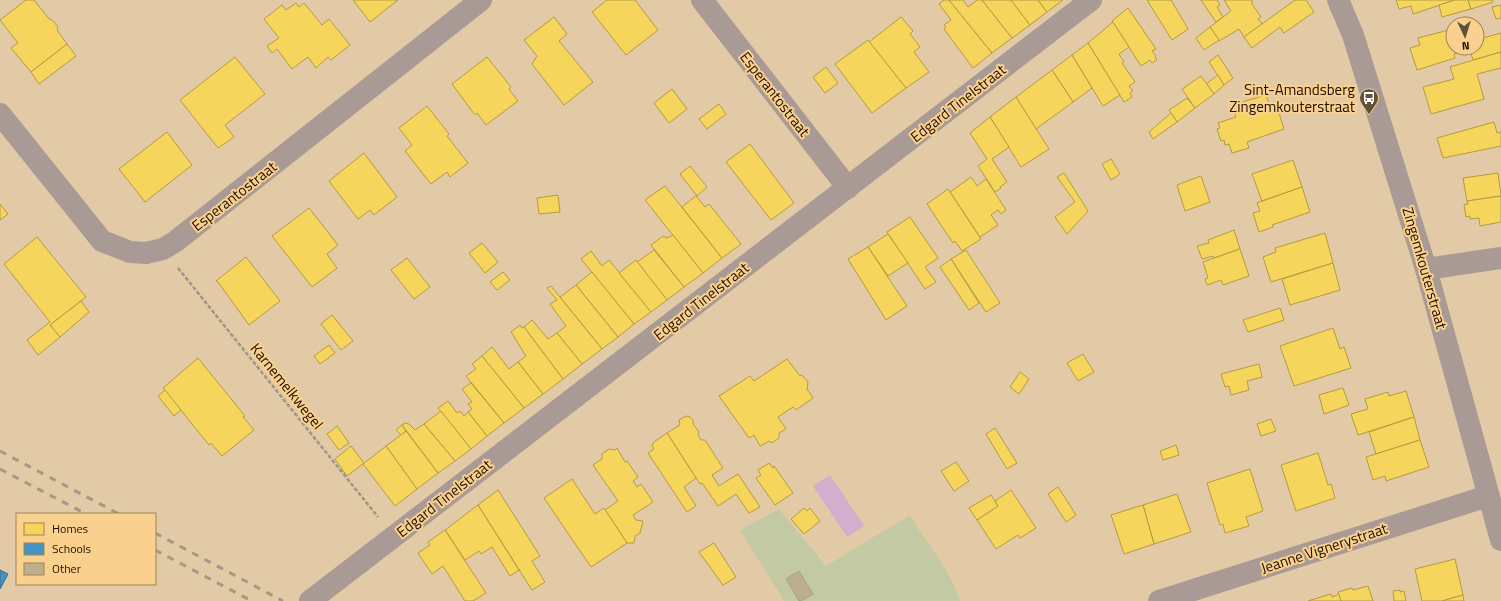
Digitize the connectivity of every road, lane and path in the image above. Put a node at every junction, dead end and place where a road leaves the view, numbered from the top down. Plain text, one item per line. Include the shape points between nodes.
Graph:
1 (481, 0) edge
2 (702, 0) edge
3 (1091, 0) edge
4 (1338, 0) edge
5 (0, 114) edge
6 (848, 188) junction
7 (163, 249) junction
8 (1501, 258) edge
9 (1426, 269) junction
10 (1488, 496) junction
11 (394, 537) junction
12 (1501, 540) edge
13 (310, 601) edge
14 (1159, 601) edge

1 - 7 street, Esperantostraat via 182,237
2 - 6 street, Esperantostraat
3 - 6 street, Edgard Tinelstraat
4 - 9 street, Zingemkouterstraat via 1353,35
5 - 7 street, Esperantostraat via 102,241 130,252 146,253
6 - 11 street, Edgard Tinelstraat
7 - 11 path, Karnemelkwegel
8 - 9 street
9 - 10 street, Zingemkouterstraat
10 - 12 street, Zingemkouterstraat
10 - 14 street, Jeanne Vignerystraat
11 - 13 street, Edgard Tinelstraat

